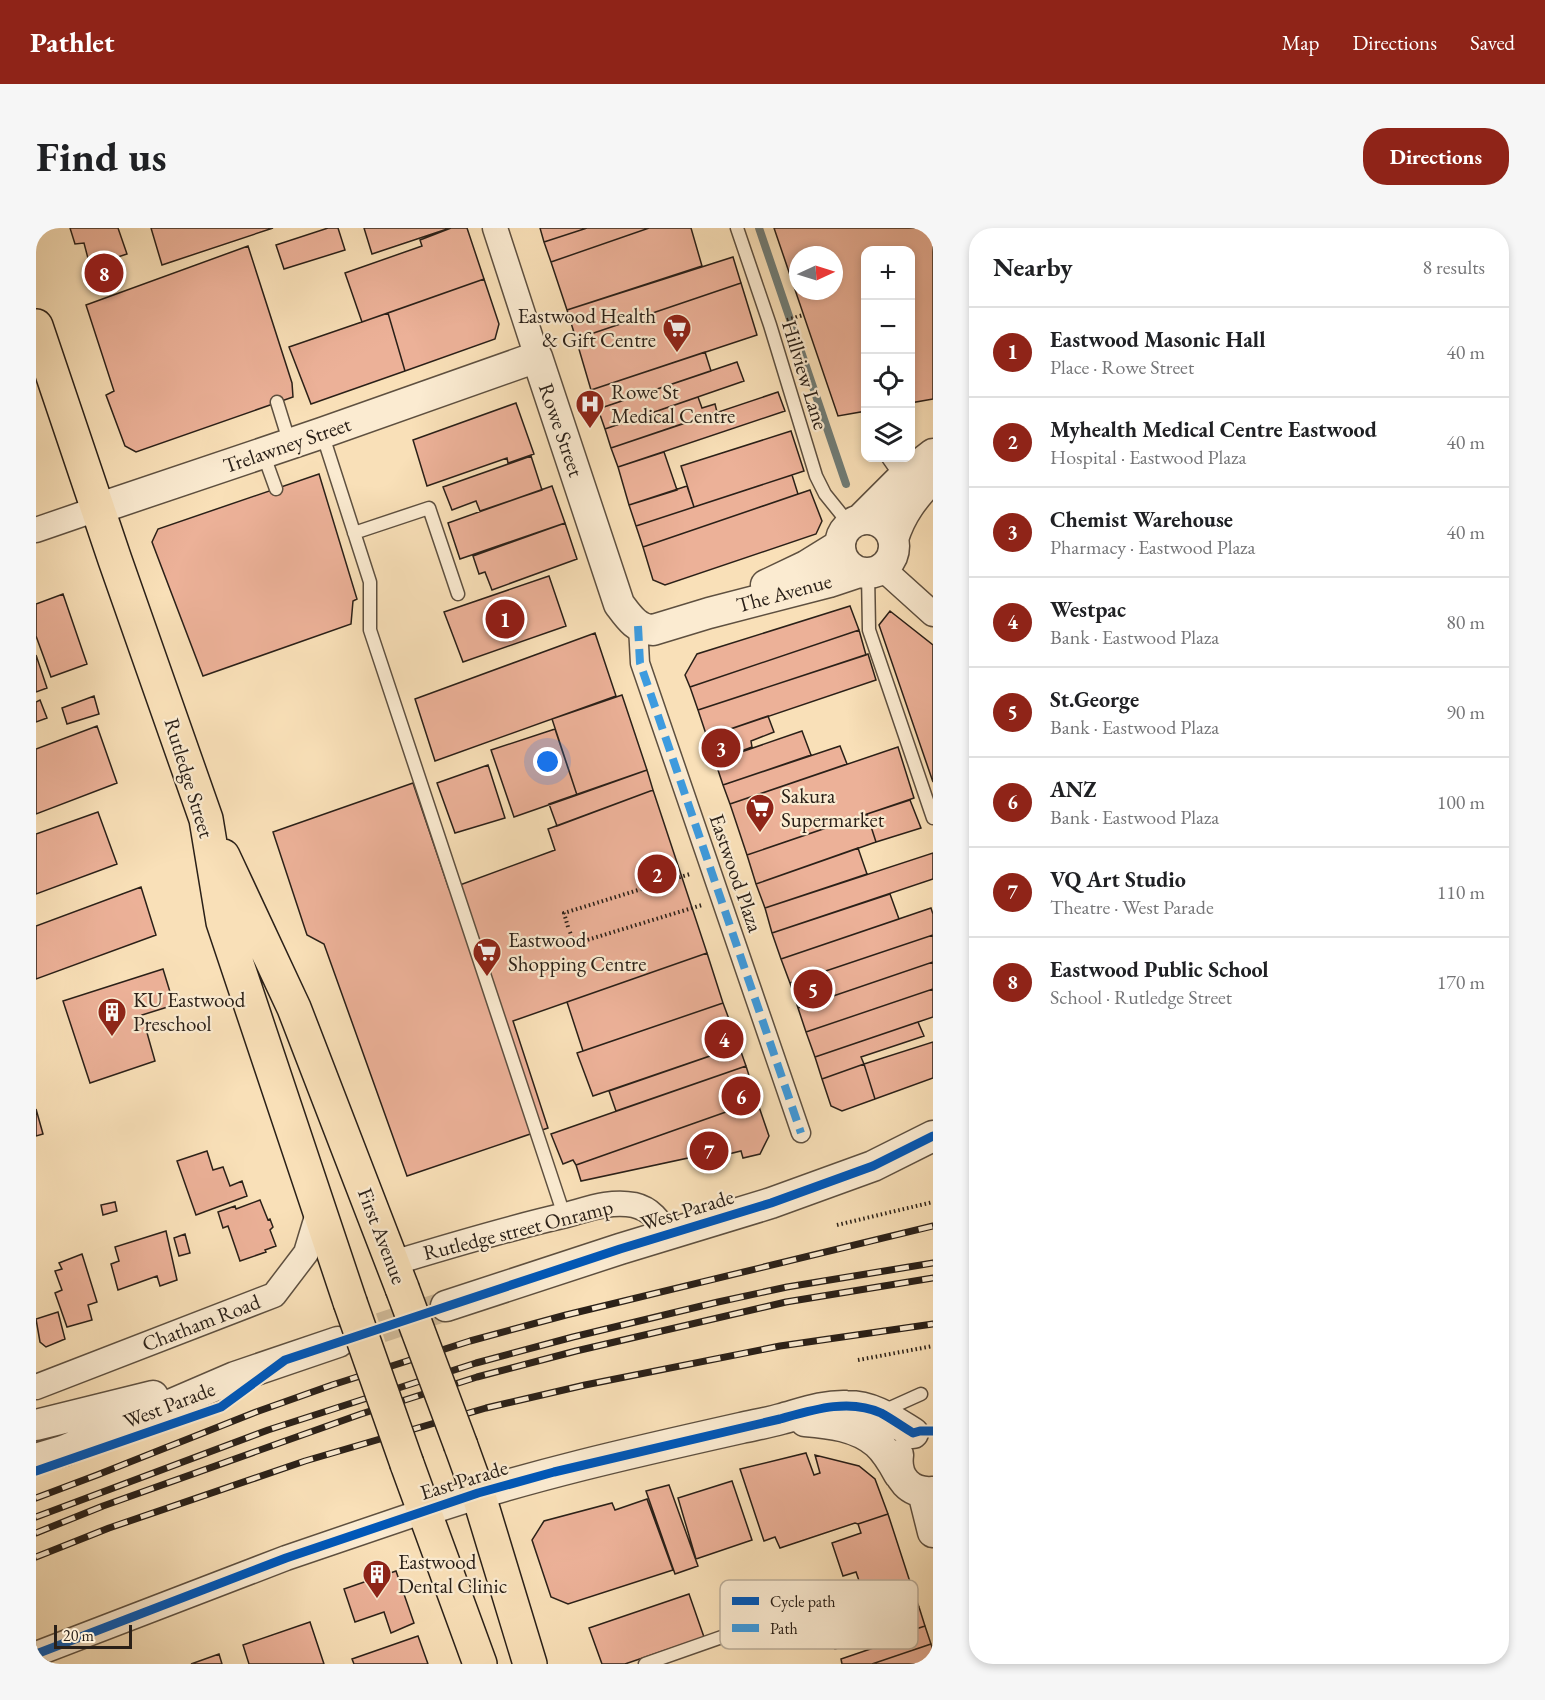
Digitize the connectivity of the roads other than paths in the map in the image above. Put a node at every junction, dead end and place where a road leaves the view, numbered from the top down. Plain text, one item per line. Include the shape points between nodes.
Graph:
1 (495, 228) edge
2 (737, 228) edge
3 (36, 326) edge
4 (537, 357) junction
5 (277, 402) dead end
6 (322, 433) junction
7 (277, 449) junction
8 (933, 454) edge
9 (895, 468) edge
10 (933, 477) edge
11 (276, 489) dead end
12 (97, 509) junction
13 (36, 530) edge
14 (850, 530) junction
15 (354, 533) junction
16 (893, 539) junction
17 (870, 571) junction
18 (458, 594) dead end
19 (709, 613) junction
20 (933, 614) edge
21 (638, 626) junction
22 (933, 818) edge
23 (206, 819) junction
24 (801, 1133) dead end
25 (933, 1136) edge
26 (319, 1210) junction
27 (564, 1215) junction
28 (667, 1235) junction
29 (397, 1276) junction
30 (350, 1302) junction
31 (446, 1306) tunnel mouth
32 (338, 1342) tunnel mouth
33 (235, 1377) junction
34 (36, 1387) edge
35 (921, 1394) dead end
36 (880, 1412) junction
37 (780, 1419) junction
38 (36, 1425) edge
39 (923, 1432) edge
40 (36, 1459) edge
41 (899, 1474) junction
42 (928, 1492) edge
43 (478, 1493) junction
44 (424, 1511) junction
45 (933, 1532) edge
46 (720, 1638) edge
47 (36, 1654) edge
48 (480, 1664) edge
49 (530, 1664) edge
50 (645, 1664) edge

1 - 4 street, Rowe Street
2 - 14 lane, Hillview Lane via 816,476
3 - 12 main road, Rutledge Street
4 - 6 street, Trelawney Street
4 - 21 street, Rowe Street via 619,604
5 - 7 lane
6 - 7 street, Trelawney Street
6 - 15 lane
7 - 11 lane
7 - 12 street, Trelawney Street
8 - 9 street, The Avenue
9 - 14 street, The Avenue
10 - 16 street via 908,506
12 - 13 street, Trelawney Street
12 - 23 main road, Rutledge Street
14 - 16 street via 869,519 878,521
14 - 17 street via 843,560 849,566
14 - 19 street, The Avenue via 806,566
15 - 18 lane via 429,508
15 - 27 lane via 370,582 369,630
16 - 17 street via 892,555
17 - 19 street, The Avenue
17 - 20 street
17 - 22 lane via 869,630
19 - 21 street, The Avenue via 653,630
21 - 24 street, Eastwood Plaza via 640,663
23 - 26 main road, Rutledge Street via 223,922
23 - 29 main road, First Avenue via 294,1008
25 - 28 street, West Parade via 873,1166
26 - 30 main road, Rutledge Street
26 - 34 street, Chatham Road via 306,1253 274,1295
27 - 28 street, Rutledge street Onramp via 617,1203 635,1205 657,1218
27 - 29 street, Rutledge street Onramp via 487,1235
28 - 31 street, West Parade
29 - 30 main road via 368,1272 358,1282
29 - 43 main road, First Avenue, bridge
30 - 44 main road, bridge
32 - 33 street, West Parade
33 - 38 street, West Parade
33 - 40 street, West Parade
35 - 36 lane
36 - 37 street, East Parade via 831,1407
36 - 39 street, East Parade
37 - 41 street, East Parade via 831,1424 862,1434 877,1443
37 - 43 street, East Parade
39 - 41 street via 899,1448
41 - 42 street, East Parade via 911,1487
42 - 45 street
43 - 44 street, East Parade
43 - 49 main road, First Avenue
44 - 47 street, East Parade via 286,1558
44 - 48 main road
46 - 50 lane

